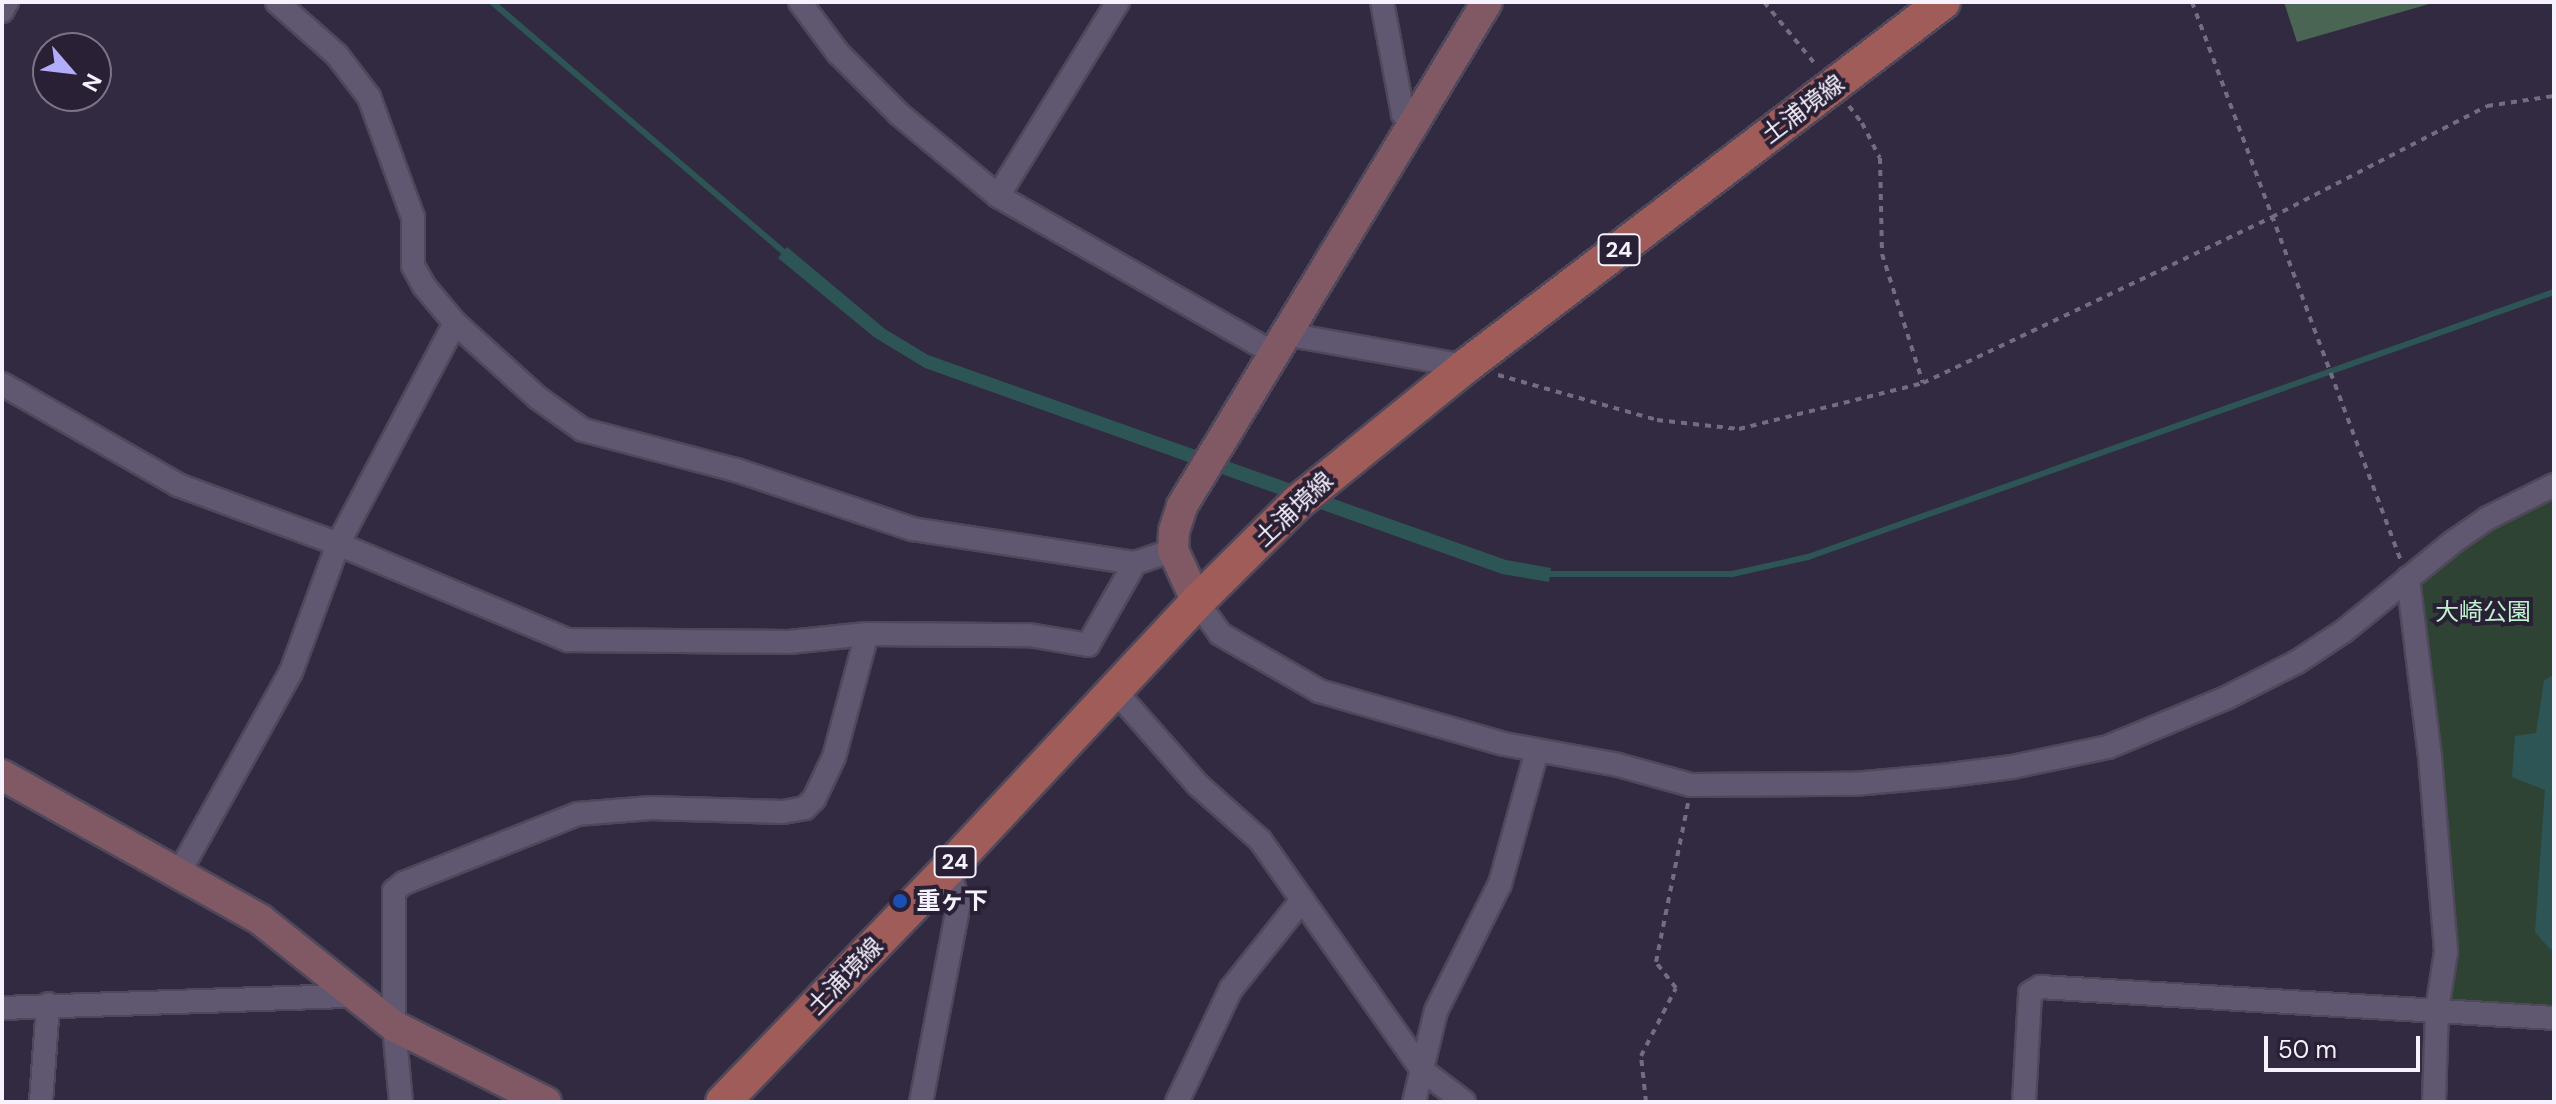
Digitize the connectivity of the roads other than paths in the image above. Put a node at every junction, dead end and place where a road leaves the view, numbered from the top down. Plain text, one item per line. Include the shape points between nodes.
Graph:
1 (7, 2) edge
2 (277, 2) edge
3 (800, 2) edge
4 (1118, 2) edge
5 (1382, 2) edge
6 (1487, 2) edge
7 (1943, 2) edge
8 (2, 11) edge
9 (1415, 120) junction
10 (998, 196) junction
11 (455, 323) junction
12 (1280, 342) junction
13 (1466, 366) junction
14 (2, 384) edge
15 (2554, 485) edge
16 (338, 544) junction
17 (1173, 550) junction
18 (1135, 563) junction
19 (2408, 578) junction
20 (1197, 602) junction
21 (867, 634) junction
22 (1116, 692) junction
23 (1537, 751) junction
24 (2, 775) edge
25 (948, 869) junction
26 (179, 873) junction
27 (1302, 900) junction
28 (354, 996) junction
29 (48, 1004) junction
30 (2, 1008) edge
31 (2437, 1010) junction
32 (2554, 1018) edge
33 (394, 1026) junction
34 (1422, 1070) junction
35 (41, 1102) edge
36 (401, 1102) edge
37 (546, 1102) edge
38 (723, 1102) edge
39 (921, 1102) edge
40 (1177, 1102) edge
41 (1414, 1102) edge
42 (1464, 1102) edge
43 (2024, 1102) edge
44 (2434, 1102) edge

1 - 8 street
2 - 11 street via 337,55 369,97 413,217 413,266
3 - 10 street via 838,53 899,114
4 - 10 street
5 - 9 street via 1403,114
6 - 9 street
7 - 13 main road, 土浦境線 / 24
9 - 12 street
10 - 12 street
11 - 16 street
11 - 18 street via 538,398 583,430 736,470 912,529
12 - 13 street via 1297,336
12 - 17 street via 1182,506
13 - 20 main road, 土浦境線 / 24 via 1298,502
14 - 16 street via 178,485
15 - 19 street via 2488,518
16 - 21 street via 568,640 789,642
16 - 26 street via 291,672
17 - 18 street
17 - 20 street
18 - 21 street via 1088,645 1029,635
19 - 23 street via 2344,631 2228,697 2108,747 2012,767 1854,784 1691,785
19 - 31 street via 2446,952
20 - 22 main road, 土浦境線 / 24
20 - 23 street via 1220,634 1319,691
21 - 33 street via 834,757 805,808 651,808 577,814 394,891
22 - 25 main road, 土浦境線 / 24
22 - 27 street via 1198,785 1260,840
23 - 34 street via 1500,884 1436,1011
24 - 26 street
25 - 38 main road, 土浦境線 / 24
25 - 39 street via 959,903
26 - 28 street via 261,920
27 - 34 street
27 - 40 street via 1231,989
28 - 29 street
28 - 33 street
29 - 30 street
29 - 35 street
31 - 32 street
31 - 43 street via 2040,987 2030,993
31 - 44 street
33 - 36 street
33 - 37 street
34 - 41 street
34 - 42 street

